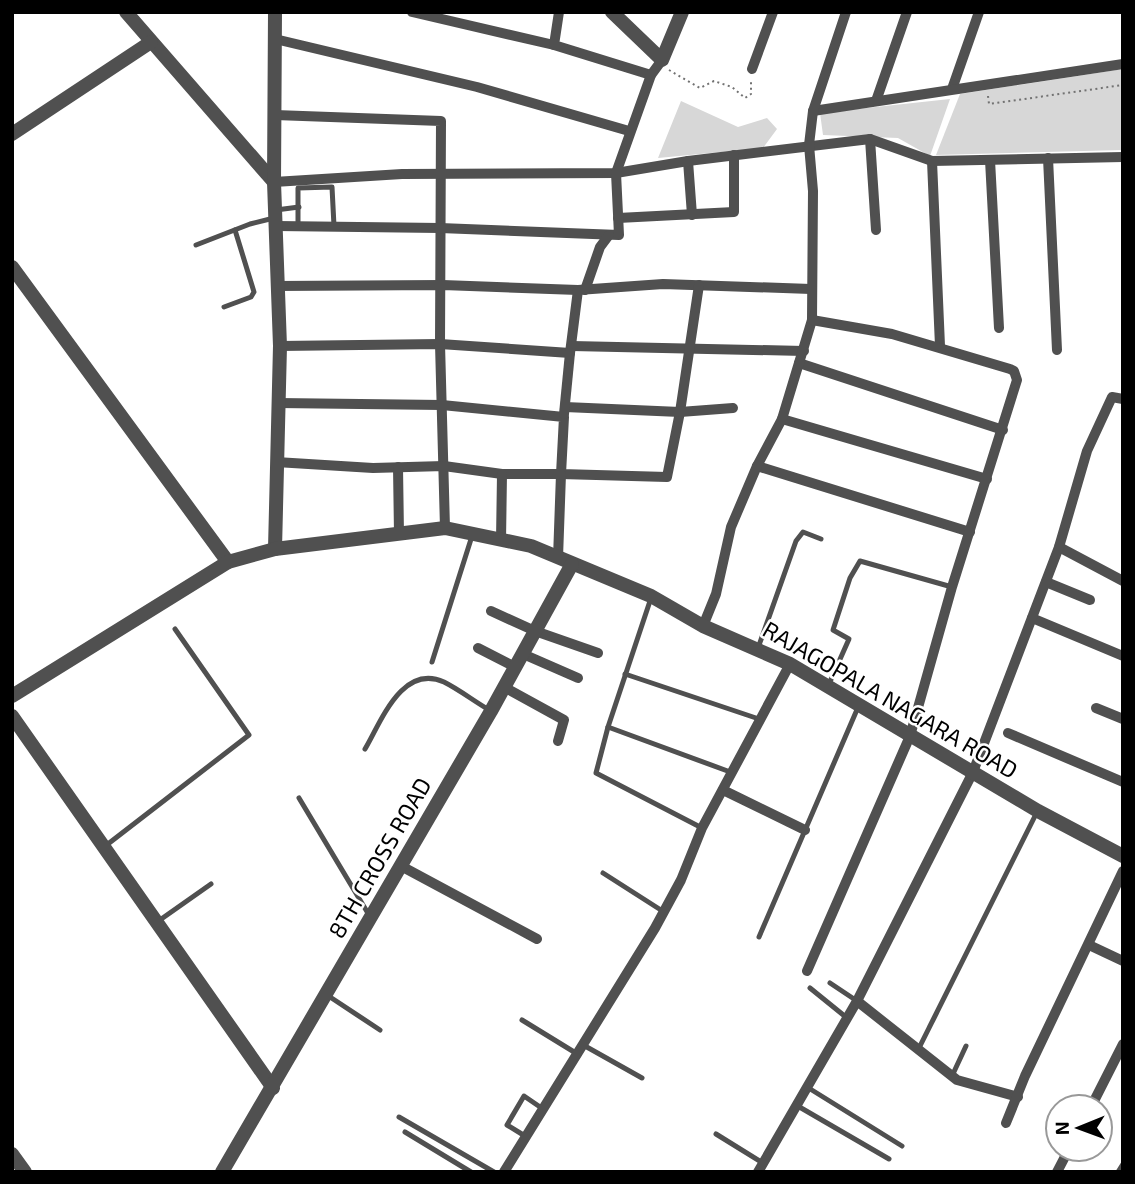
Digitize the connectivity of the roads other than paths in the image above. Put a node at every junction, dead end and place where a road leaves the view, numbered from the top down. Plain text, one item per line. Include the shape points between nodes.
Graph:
1 (126, 12) edge
2 (275, 12) edge
3 (412, 12) edge
4 (559, 12) edge
5 (612, 12) edge
6 (681, 12) edge
7 (773, 12) edge
8 (846, 12) edge
9 (907, 12) edge
10 (979, 12) edge
11 (275, 39) junction
12 (151, 41) junction
13 (554, 45) junction
14 (662, 60) junction
15 (1123, 64) edge
16 (752, 69) road end
17 (651, 75) junction
18 (952, 89) junction
19 (876, 101) junction
20 (813, 111) junction
21 (275, 115) junction
22 (629, 131) junction
23 (12, 134) edge
24 (870, 139) junction
25 (808, 145) junction
26 (734, 155) junction
27 (1123, 157) edge
28 (1048, 158) junction
29 (990, 160) junction
30 (688, 161) junction
31 (932, 161) junction
32 (616, 173) junction
33 (440, 174) junction
34 (274, 182) junction
35 (299, 207) junction
36 (692, 215) junction
37 (277, 218) junction
38 (618, 218) junction
39 (298, 226) junction
40 (334, 226) junction
41 (440, 228) junction
42 (235, 230) junction
43 (876, 230) dead end
44 (609, 235) junction
45 (196, 245) dead end
46 (12, 267) edge
47 (443, 285) junction
48 (699, 285) junction
49 (276, 286) junction
50 (811, 289) junction
51 (582, 290) junction
52 (224, 307) dead end
53 (812, 320) junction
54 (999, 328) dead end
55 (440, 344) junction
56 (280, 346) junction
57 (940, 346) junction
58 (690, 349) junction
59 (571, 350) junction
60 (1057, 350) dead end
61 (804, 351) junction
62 (799, 363) junction
63 (1123, 398) edge
64 (278, 403) junction
65 (442, 405) junction
66 (733, 408) dead end
67 (565, 412) junction
68 (680, 412) junction
69 (782, 419) junction
70 (1003, 430) junction
71 (276, 462) junction
72 (444, 466) junction
73 (757, 466) junction
74 (398, 467) junction
75 (502, 474) junction
76 (561, 474) junction
77 (987, 479) junction
78 (445, 528) junction
79 (970, 532) junction
80 (399, 534) junction
81 (472, 536) junction
82 (821, 539) dead end
83 (501, 541) junction
84 (1059, 547) junction
85 (275, 548) junction
86 (558, 558) junction
87 (229, 562) junction
88 (572, 564) junction
89 (1123, 581) edge
90 (1046, 582) junction
91 (952, 587) junction
92 (651, 596) junction
93 (1090, 600) dead end
94 (491, 611) dead end
95 (1032, 618) junction
96 (703, 626) junction
97 (175, 629) dead end
98 (535, 632) junction
99 (478, 648) dead end
100 (758, 648) junction
101 (598, 653) dead end
102 (523, 654) junction
103 (1123, 656) edge
104 (432, 663) dead end
105 (790, 664) junction
106 (515, 667) junction
107 (625, 674) junction
108 (578, 678) dead end
109 (828, 686) junction
110 (504, 687) junction
111 (12, 696) edge
112 (859, 705) junction
113 (1096, 708) dead end
114 (491, 711) junction
115 (12, 716) edge
116 (760, 719) junction
117 (1123, 719) edge
118 (608, 727) junction
119 (1007, 733) dead end
120 (910, 736) junction
121 (558, 741) dead end
122 (365, 750) dead end
123 (973, 772) junction
124 (733, 773) junction
125 (1123, 782) edge
126 (723, 790) junction
127 (299, 798) dead end
128 (1038, 811) junction
129 (702, 828) junction
130 (805, 830) junction
131 (104, 847) junction
132 (1123, 856) edge
133 (401, 866) junction
134 (1123, 871) edge
135 (603, 873) dead end
136 (211, 884) dead end
137 (664, 912) junction
138 (371, 918) junction
139 (157, 922) junction
140 (759, 937) dead end
141 (537, 939) dead end
142 (1088, 945) junction
143 (1123, 961) edge
144 (807, 971) dead end
145 (830, 983) dead end
146 (810, 988) dead end
147 (326, 995) junction
148 (857, 1001) junction
149 (847, 1018) junction
150 (522, 1020) dead end
151 (380, 1030) dead end
152 (1123, 1044) edge
153 (966, 1046) dead end
154 (582, 1050) junction
155 (918, 1050) junction
156 (952, 1076) junction
157 (642, 1078) dead end
158 (807, 1087) junction
159 (273, 1088) junction
160 (1098, 1093) edge
161 (1018, 1097) junction
162 (796, 1105) junction
163 (543, 1109) junction
164 (399, 1117) dead end
165 (1006, 1123) dead end
166 (405, 1132) dead end
167 (716, 1134) dead end
168 (525, 1136) junction
169 (902, 1146) dead end
170 (12, 1154) edge
171 (889, 1159) dead end
172 (1123, 1164) edge
173 (760, 1167) edge
174 (25, 1172) edge
175 (222, 1172) edge
176 (471, 1172) edge
177 (494, 1172) edge
178 (504, 1172) edge
179 (1118, 1172) edge

1 - 12 street
2 - 11 street
3 - 13 street
4 - 13 street
5 - 14 street
6 - 14 street
7 - 16 street
8 - 20 street
9 - 19 street
10 - 18 street
11 - 21 street
11 - 22 street via 477,87
12 - 23 street
12 - 34 street
13 - 17 street
14 - 17 street
15 - 18 street
17 - 22 street
18 - 19 street
19 - 20 street
20 - 25 street
21 - 33 street via 437,119 441,125
21 - 34 street
22 - 32 street
24 - 25 street
24 - 31 street
24 - 43 street
25 - 26 street
25 - 50 street via 813,191
26 - 30 street
26 - 36 street via 734,212
27 - 28 street
28 - 29 street
28 - 60 street
29 - 31 street
29 - 54 street
30 - 32 street
30 - 36 street
31 - 57 street
32 - 33 street
32 - 38 street
33 - 34 street
33 - 41 street
34 - 37 street
35 - 37 lane
35 - 39 lane
35 - 40 lane via 298,188 332,187
36 - 38 street
37 - 39 street
37 - 42 lane
37 - 49 street
38 - 44 street via 619,235
39 - 40 street
40 - 41 street
41 - 44 street
41 - 47 street
42 - 45 lane
42 - 52 lane via 254,292
44 - 51 street
46 - 87 street
47 - 49 street
47 - 51 street
47 - 55 street
48 - 50 street
48 - 51 street
48 - 58 street
49 - 56 street
50 - 53 street
51 - 59 street
53 - 57 street
53 - 61 street
55 - 56 street
55 - 59 street
55 - 65 street
56 - 64 street
57 - 70 street via 1014,371 1017,380
58 - 59 street
58 - 61 street
58 - 68 street
59 - 67 street
61 - 62 street
62 - 69 street
62 - 70 street
63 - 84 street via 1112,397 1087,451
64 - 65 street
64 - 71 street
65 - 67 street
65 - 72 street
66 - 68 street
67 - 68 street
67 - 76 street
68 - 76 street via 667,477
69 - 73 street
69 - 77 street
70 - 77 street
71 - 74 street
71 - 85 street
72 - 74 street
72 - 75 street
72 - 78 street
73 - 79 street
73 - 96 street via 731,527 716,594
74 - 80 street
75 - 76 street
75 - 83 street
76 - 86 street
77 - 79 street
78 - 80 street, RAJAGOPALA NAGARA ROAD
78 - 81 street, RAJAGOPALA NAGARA ROAD
79 - 91 street
80 - 85 street, RAJAGOPALA NAGARA ROAD
81 - 83 street, RAJAGOPALA NAGARA ROAD
81 - 104 lane
82 - 100 lane via 803,532 796,541
83 - 86 street, RAJAGOPALA NAGARA ROAD via 531,546
84 - 89 street
84 - 90 street
85 - 87 street, RAJAGOPALA NAGARA ROAD
86 - 88 street, RAJAGOPALA NAGARA ROAD
87 - 111 street, RAJAGOPALA NAGARA ROAD
88 - 92 street, RAJAGOPALA NAGARA ROAD
88 - 98 street, 8TH CROSS ROAD
90 - 93 street
90 - 95 street
91 - 109 lane via 860,561 849,578 833,630 849,639
91 - 120 street
92 - 96 street, RAJAGOPALA NAGARA ROAD
92 - 107 lane
94 - 98 street
95 - 103 street
95 - 123 street
96 - 100 street, RAJAGOPALA NAGARA ROAD
97 - 131 lane via 249,736
98 - 101 street
98 - 102 street, 8TH CROSS ROAD
99 - 106 street
100 - 105 street, RAJAGOPALA NAGARA ROAD
102 - 106 street, 8TH CROSS ROAD
102 - 108 street
105 - 109 street, RAJAGOPALA NAGARA ROAD
105 - 116 street
106 - 110 street, 8TH CROSS ROAD
107 - 116 lane
107 - 118 lane
109 - 112 street, RAJAGOPALA NAGARA ROAD
110 - 114 street, 8TH CROSS ROAD
110 - 121 street via 564,720
112 - 120 street, RAJAGOPALA NAGARA ROAD
112 - 130 lane
113 - 117 street
114 - 122 lane via 442,681 413,682 401,689
114 - 133 street, 8TH CROSS ROAD
115 - 131 street
116 - 124 street
118 - 124 lane
118 - 129 lane via 596,773
119 - 125 street
120 - 123 street, RAJAGOPALA NAGARA ROAD
120 - 144 street
123 - 128 street, RAJAGOPALA NAGARA ROAD
123 - 148 street
124 - 126 street
126 - 129 street
126 - 130 street
127 - 138 lane
128 - 132 street, RAJAGOPALA NAGARA ROAD
128 - 155 lane
129 - 137 street
130 - 140 lane
131 - 139 street
133 - 138 street, 8TH CROSS ROAD
133 - 141 street
134 - 142 street
135 - 137 lane
136 - 139 lane
137 - 154 street
138 - 147 street, 8TH CROSS ROAD
139 - 159 street
142 - 143 street
142 - 161 street
145 - 148 lane
146 - 149 lane
147 - 151 lane
147 - 159 street, 8TH CROSS ROAD
148 - 149 street
148 - 155 street
149 - 158 street
150 - 154 lane
152 - 160 street
153 - 156 lane
154 - 157 lane
154 - 163 street
155 - 156 street
156 - 161 street
158 - 162 street
158 - 169 lane
159 - 175 street, 8TH CROSS ROAD
161 - 165 street
162 - 171 lane
162 - 173 street
163 - 168 street
163 - 168 lane via 524,1096 507,1125
164 - 177 lane
166 - 176 lane
167 - 173 lane
168 - 178 street
170 - 174 street
172 - 179 lane

